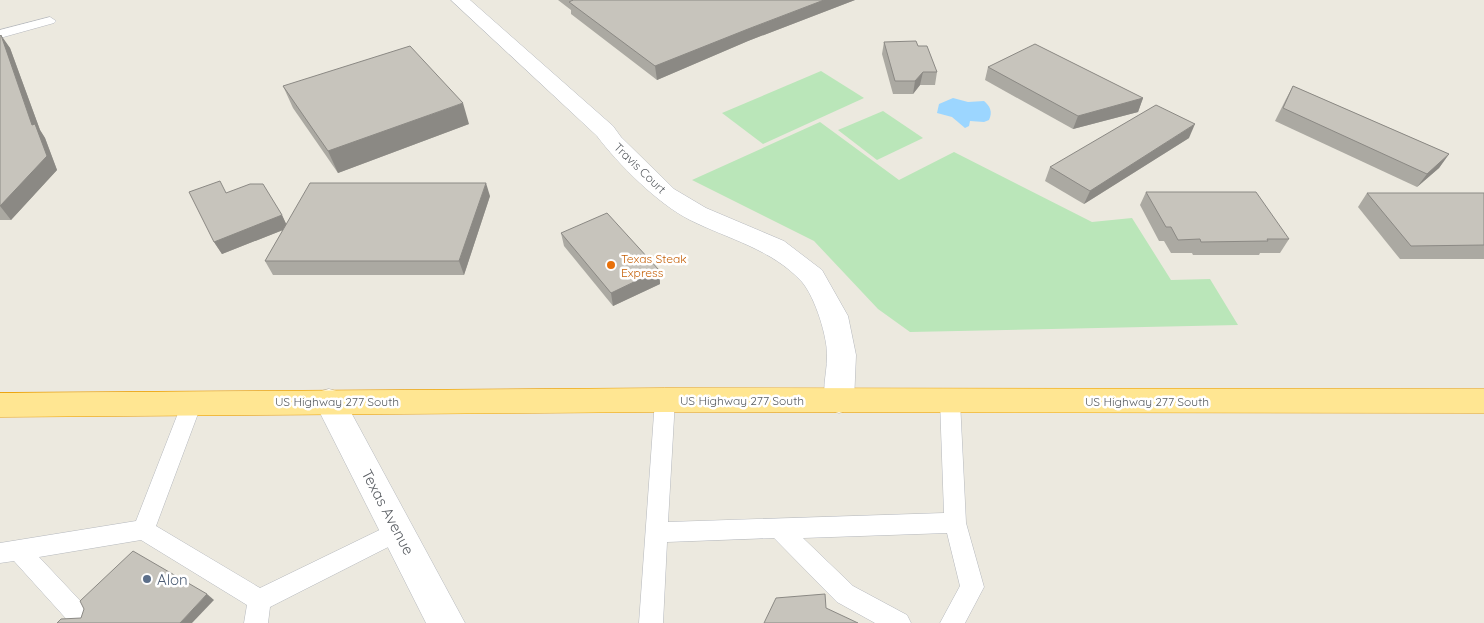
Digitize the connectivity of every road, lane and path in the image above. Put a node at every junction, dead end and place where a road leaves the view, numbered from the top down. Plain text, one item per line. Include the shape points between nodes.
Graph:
1 (460, 0) edge
2 (50, 21) dead end
3 (0, 34) edge
4 (665, 400) junction
5 (329, 401) junction
6 (839, 401) junction
7 (950, 401) junction
8 (1484, 401) edge
9 (192, 402) junction
10 (0, 404) edge
11 (955, 523) junction
12 (779, 529) junction
13 (143, 530) junction
14 (398, 531) junction
15 (656, 532) junction
16 (9, 552) edge
17 (259, 600) junction
18 (79, 616) edge
19 (256, 623) edge
20 (446, 623) edge
21 (651, 623) edge
22 (899, 623) edge
23 (952, 623) edge

1 - 6 street, Travis Court via 605,131 666,194 697,214 775,247 813,277 834,316 842,355
2 - 3 lane
4 - 5 highway, US Highway 277 South
4 - 6 highway, US Highway 277 South
4 - 15 lane
5 - 9 highway, US Highway 277 South
5 - 14 street, Texas Avenue
6 - 7 highway, US Highway 277 South
7 - 8 highway, US Highway 277 South
7 - 11 lane
9 - 10 highway, US Highway 277 South
9 - 13 lane
11 - 12 lane
11 - 23 lane via 972,587
12 - 15 lane
12 - 22 lane via 845,594
13 - 16 lane
13 - 17 lane
14 - 17 lane
14 - 20 street, Texas Avenue
15 - 21 lane
16 - 18 lane
17 - 19 lane

